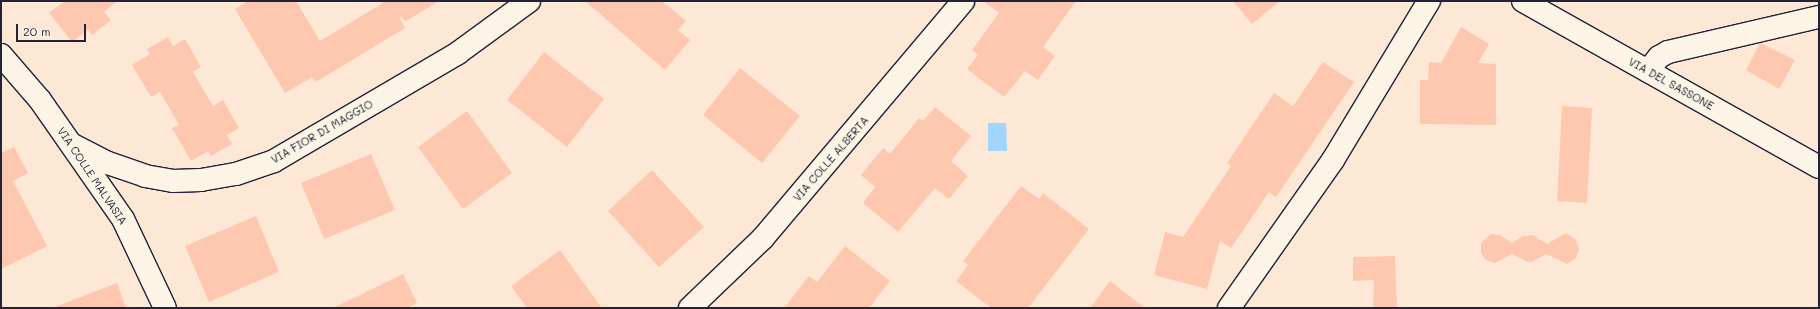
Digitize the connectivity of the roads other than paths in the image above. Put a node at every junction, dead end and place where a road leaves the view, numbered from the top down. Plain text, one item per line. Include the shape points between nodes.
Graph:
1 (529, 1) edge
2 (963, 1) edge
3 (1429, 1) edge
4 (1523, 1) edge
5 (1819, 17) edge
6 (1, 55) edge
7 (1648, 71) junction
8 (71, 144) junction
9 (1819, 167) edge
10 (165, 308) edge
11 (690, 308) edge
12 (1229, 308) edge

1 - 8 street, VIA FIOR DI MAGGIO via 458,53 274,161 236,174 194,181 145,176
2 - 11 street, VIA COLLE ALBERTA via 763,238
3 - 12 street via 1333,160
4 - 7 street, VIA DEL SASSONE
5 - 7 street via 1668,52 1659,57
6 - 8 street, VIA COLLE MALVASIA via 40,100
7 - 9 street, VIA DEL SASSONE
8 - 10 street, VIA COLLE MALVASIA via 123,219

